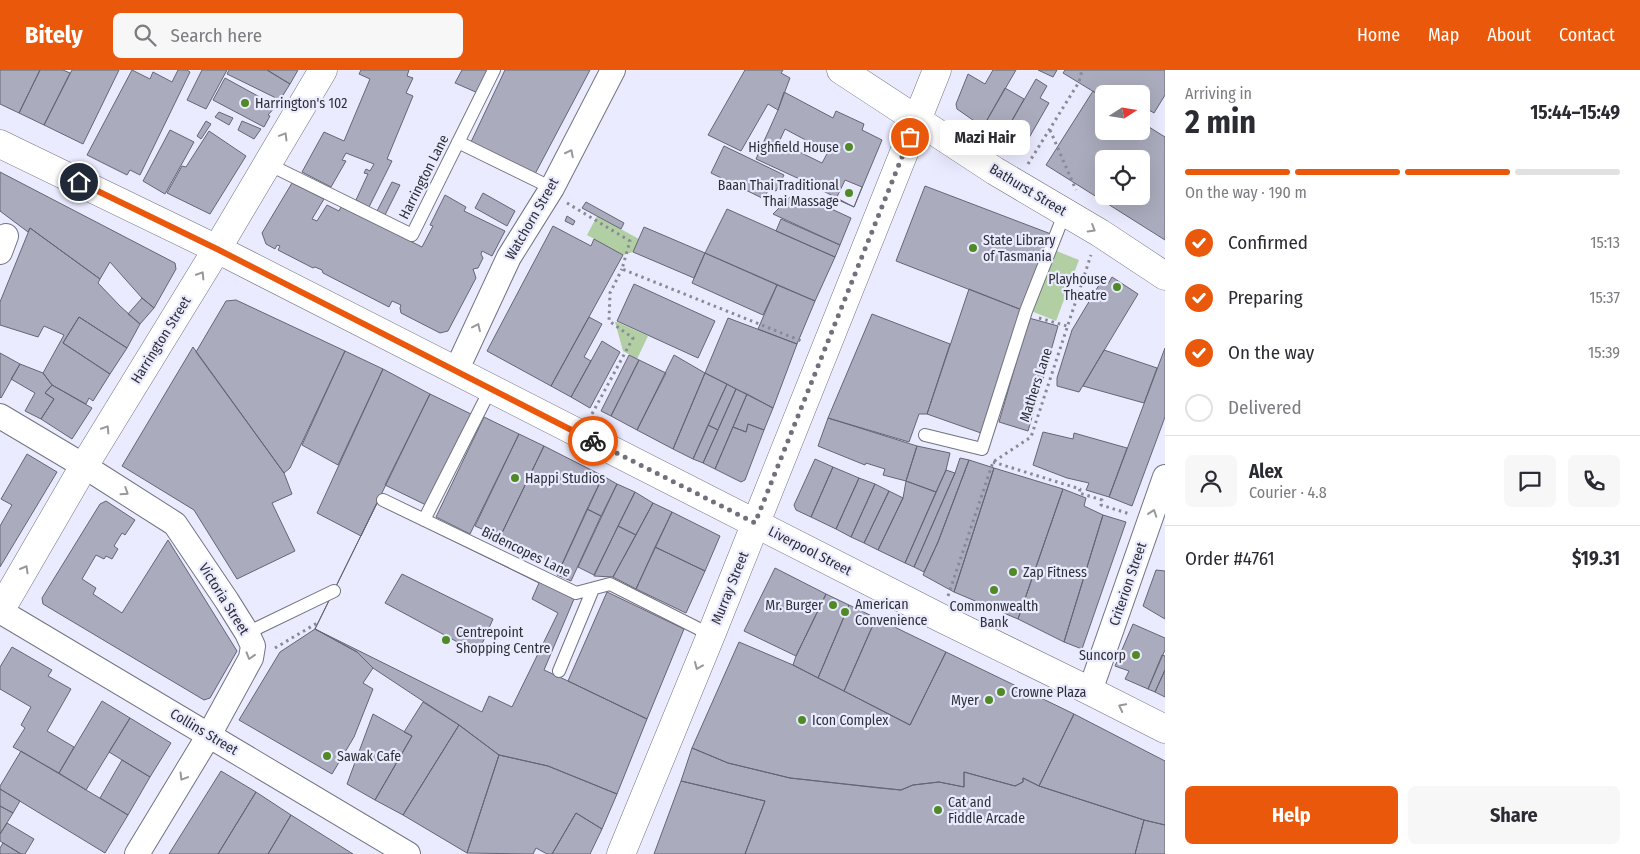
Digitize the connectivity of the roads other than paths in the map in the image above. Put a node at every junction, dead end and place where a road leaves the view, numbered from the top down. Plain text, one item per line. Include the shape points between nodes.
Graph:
1 (323, 70) edge
2 (494, 70) edge
3 (613, 70) edge
4 (841, 70) edge
5 (937, 70) edge
6 (918, 120) junction
7 (458, 142) junction
8 (0, 144) edge
9 (268, 164) junction
10 (556, 193) junction
11 (1071, 203) junction
12 (217, 249) junction
13 (1165, 276) edge
14 (456, 371) junction
15 (491, 388) junction
16 (0, 416) edge
17 (925, 435) dead end
18 (84, 466) junction
19 (1165, 477) edge
20 (383, 500) dead end
21 (424, 520) junction
22 (755, 523) junction
23 (593, 589) junction
24 (334, 591) dead end
25 (0, 611) edge
26 (246, 633) junction
27 (711, 635) junction
28 (558, 671) dead end
29 (1090, 691) junction
30 (1165, 729) edge
31 (209, 735) junction
32 (137, 854) edge
33 (408, 854) edge
34 (621, 854) edge

9 -> 1 main road, Harrington Street
2 - 7 lane, Harrington Lane
10 -> 3 street, Watchorn Street
4 - 6 main road, Bathurst Street
5 - 6 main road, Murray Street
6 - 11 main road, Bathurst Street via 1016,184
6 - 22 main road, Murray Street
7 - 9 lane, Harrington Lane via 412,235
7 - 10 lane
8 - 12 main road, Liverpool Street
9 - 12 main road, Harrington Street
14 -> 10 street, Watchorn Street via 510,257
11 -> 13 main road, Bathurst Street
11 - 17 lane via 1025,313 982,449
12 - 14 main road, Liverpool Street
18 -> 12 main road, Harrington Street
14 - 15 main road, Liverpool Street
15 - 21 lane
15 - 22 main road, Liverpool Street
16 - 18 street, Victoria Street
25 -> 18 main road, Harrington Street
18 -> 26 street, Victoria Street via 175,524
29 -> 19 street, Criterion Street
20 - 21 lane, Bidencopes Lane
21 - 23 lane, Bidencopes Lane via 576,593
22 - 27 main road, Murray Street
22 - 29 main road, Liverpool Street
23 - 27 lane, Bidencopes Lane via 610,584
23 - 28 lane
24 - 26 lane
25 - 31 street, Collins Street
26 -> 31 street, Victoria Street via 253,646 251,658
27 -> 34 main road, Murray Street
30 -> 29 main road, Liverpool Street
31 -> 32 street, Victoria Street
31 - 33 street, Collins Street

